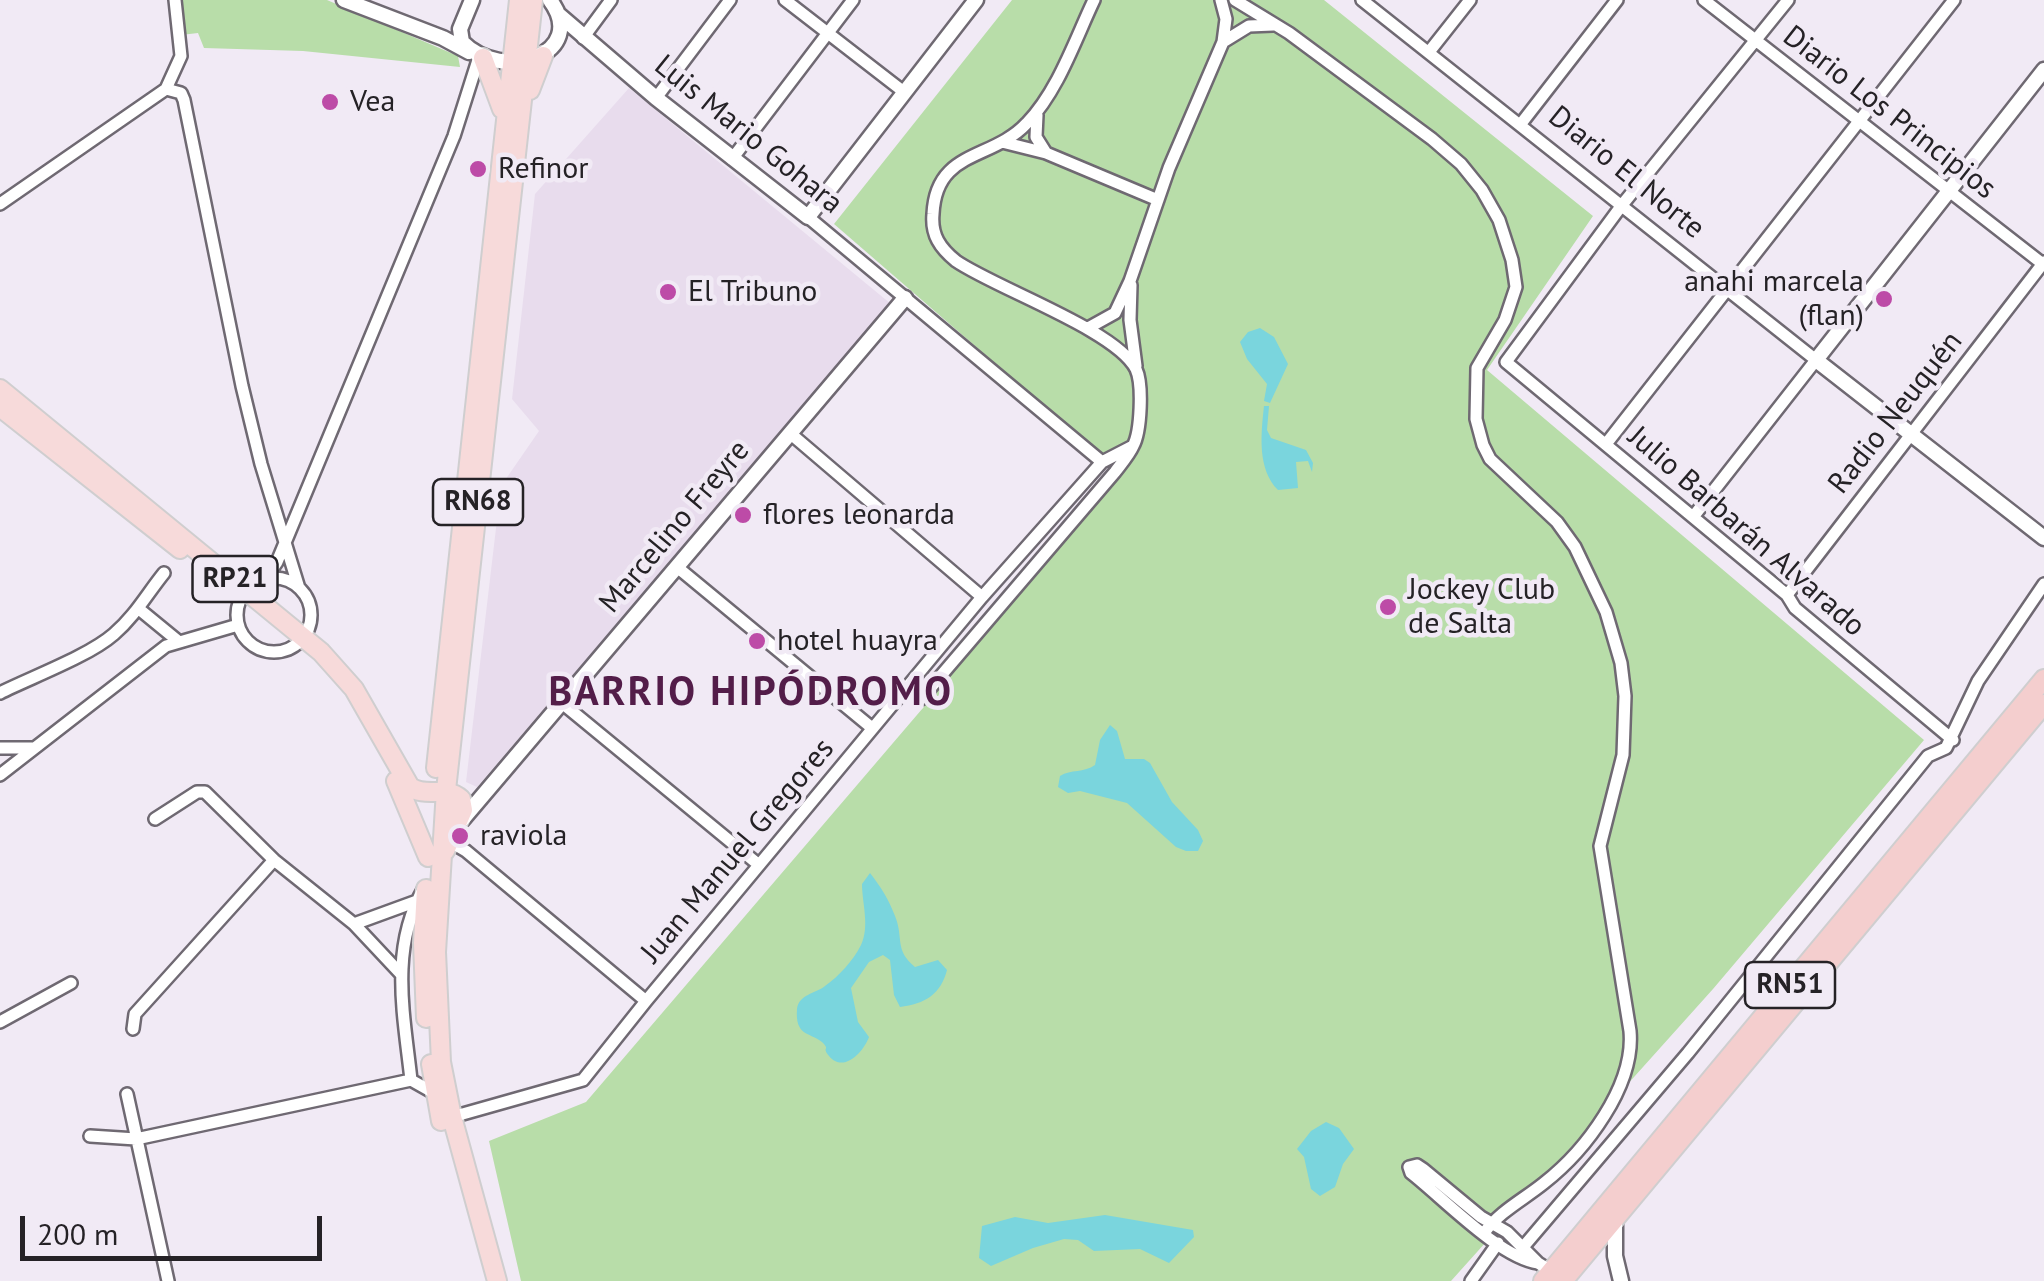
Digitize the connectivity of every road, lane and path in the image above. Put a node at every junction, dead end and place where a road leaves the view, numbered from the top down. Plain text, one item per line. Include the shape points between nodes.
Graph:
1 (176, 0) edge
2 (344, 0) edge
3 (472, 0) edge
4 (520, 0) edge
5 (533, 0) edge
6 (611, 0) edge
7 (730, 0) edge
8 (785, 0) edge
9 (854, 0) edge
10 (976, 0) edge
11 (1094, 0) edge
12 (1221, 0) edge
13 (1234, 0) edge
14 (1362, 0) edge
15 (1470, 0) edge
16 (1617, 0) edge
17 (1704, 0) edge
18 (1788, 0) edge
19 (1954, 0) edge
20 (554, 3) edge
21 (377, 6) edge
22 (1274, 25) junction
23 (460, 29) junction
24 (827, 33) junction
25 (443, 38) junction
26 (583, 38) junction
27 (1756, 41) junction
28 (1223, 42) junction
29 (1428, 52) junction
30 (478, 57) junction
31 (532, 58) junction
32 (2044, 70) edge
33 (166, 90) junction
34 (904, 92) junction
35 (656, 98) junction
36 (1037, 111) junction
37 (504, 118) junction
38 (1860, 122) junction
39 (1520, 124) junction
40 (1002, 142) junction
41 (1046, 152) junction
42 (732, 159) junction
43 (1950, 190) junction
44 (1158, 200) junction
45 (0, 204) edge
46 (1622, 205) junction
47 (808, 216) junction
48 (2044, 264) edge
49 (1132, 276) junction
50 (1726, 288) junction
51 (905, 298) junction
52 (1088, 328) junction
53 (1816, 360) junction
54 (1137, 370) junction
55 (0, 390) edge
56 (0, 407) edge
57 (791, 434) junction
58 (1912, 434) junction
59 (1606, 444) junction
60 (1134, 446) junction
61 (1102, 462) junction
62 (1693, 517) junction
63 (2044, 538) edge
64 (286, 540) junction
65 (677, 567) junction
66 (164, 573) dead end
67 (265, 579) junction
68 (2044, 584) edge
69 (300, 588) junction
70 (245, 593) junction
71 (1787, 595) junction
72 (982, 597) junction
73 (139, 610) junction
74 (238, 625) junction
75 (301, 640) junction
76 (178, 641) junction
77 (2044, 670) edge
78 (0, 693) edge
79 (2042, 696) edge
80 (921, 699) dead end
81 (562, 703) junction
82 (872, 728) junction
83 (1952, 740) junction
84 (0, 748) edge
85 (34, 748) junction
86 (0, 775) edge
87 (445, 791) junction
88 (486, 792) junction
89 (155, 819) dead end
90 (418, 828) junction
91 (453, 833) junction
92 (274, 860) junction
93 (434, 861) junction
94 (758, 865) junction
95 (426, 884) junction
96 (416, 901) junction
97 (354, 924) junction
98 (400, 973) junction
99 (71, 983) dead end
100 (646, 1002) junction
101 (0, 1022) edge
102 (133, 1029) dead end
103 (410, 1080) junction
104 (434, 1093) junction
105 (127, 1094) dead end
106 (452, 1117) junction
107 (90, 1136) dead end
108 (136, 1139) junction
109 (1616, 1216) junction
110 (1492, 1222) junction
111 (1507, 1232) junction
112 (1484, 1233) junction
113 (1496, 1246) junction
114 (1524, 1246) junction
115 (1549, 1274) edge
116 (168, 1281) edge
117 (485, 1281) edge
118 (497, 1281) edge
119 (1471, 1281) edge
120 (1621, 1281) edge

1 - 33 street via 181,56
2 - 21 street
3 - 23 street
4 - 31 main road, RN68
5 - 31 main road, RN68
6 - 26 street
7 - 35 street
8 - 24 street
9 - 24 street
10 - 34 street
11 - 36 street
12 - 28 street
13 - 22 street
14 - 29 street, Diario El Norte
15 - 29 street
16 - 39 street
17 - 27 street, Diario Los Principios
18 - 27 street
19 - 38 street
20 - 26 street, Luis Mario Gohara
20 - 31 street via 556,35
21 - 25 street
22 - 28 street via 1249,26
22 - 110 street via 1454,157 1493,208 1516,286 1477,368 1480,436 1498,467 1574,547 1606,612 1624,682 1623,755 1600,846 1630,1031 1628,1060 1597,1128 1548,1180
23 - 25 street
23 - 30 street via 462,42
24 - 34 street
24 - 42 street
25 - 30 street
26 - 31 street
26 - 35 street, Luis Mario Gohara
27 - 38 street, Diario Los Principios
27 - 46 street
28 - 44 street
29 - 39 street, Diario El Norte
30 - 31 street
30 - 37 main road
30 - 64 street via 450,146
31 - 37 main road, RN68
31 - 87 main road, RN68 via 516,138
32 - 43 street
33 - 45 street
33 - 64 street via 184,100 242,386
34 - 47 street
35 - 42 street, Luis Mario Gohara
36 - 40 street
36 - 41 street via 1036,137
37 - 87 main road, RN68
38 - 43 street, Diario Los Principios
38 - 50 street
39 - 46 street, Diario El Norte
40 - 41 street
40 - 52 street via 958,163 939,181 935,236 965,267
41 - 44 street
42 - 47 street, Luis Mario Gohara
43 - 48 street, Diario Los Principios
43 - 53 street
44 - 49 street
46 - 50 street, Diario El Norte
46 - 59 street, Julio Barbarán Alvarado via 1506,362
47 - 51 street, Luis Mario Gohara
48 - 58 street, Radio Neuquén
49 - 52 street via 1115,313
49 - 54 street
50 - 53 street, Diario El Norte
50 - 59 street
51 - 57 street, Marcelino Freyre
51 - 61 street, Luis Mario Gohara
52 - 54 street
53 - 58 street, Diario El Norte
53 - 62 street
54 - 60 street
55 - 70 main road, RP21
56 - 70 main road, RP21
57 - 65 street, Marcelino Freyre
57 - 72 street
58 - 63 street, Diario El Norte
58 - 71 street, Radio Neuquén
59 - 62 street, Julio Barbarán Alvarado
60 - 61 street
60 - 80 street
61 - 72 street, Juan Manuel Gregores
62 - 71 street, Julio Barbarán Alvarado
64 - 67 street
64 - 69 street
65 - 81 street, Marcelino Freyre
65 - 82 street
66 - 73 street
67 - 69 street
67 - 70 street
68 - 83 street via 1978,681
69 - 75 street via 311,617
70 - 74 street
70 - 75 main road, RP21
71 - 83 street, Julio Barbarán Alvarado
72 - 82 street, Juan Manuel Gregores
73 - 76 street
73 - 78 street via 105,642
74 - 75 street via 264,650 288,649
74 - 76 street
75 - 87 main road, RP21 via 354,690 410,787
75 - 90 main road, RP21 via 348,696
76 - 85 street
77 - 79 highway
79 - 109 highway, RN51
79 - 115 highway, RN51
81 - 88 street, Marcelino Freyre
81 - 94 street
82 - 94 street, Juan Manuel Gregores
83 - 114 street via 1928,756
84 - 85 street
85 - 86 street
87 - 88 street
87 - 90 main road via 419,802
87 - 91 main road via 463,804
87 - 93 main road, RN68
88 - 91 street, Marcelino Freyre
89 - 92 street via 205,792
90 - 93 main road, RP21
91 - 93 main road
91 - 100 street
92 - 97 street
92 - 102 street via 135,1014
93 - 95 main road, RN68
93 - 106 main road, RN68 via 437,1011
94 - 100 street, Juan Manuel Gregores
95 - 96 street
95 - 104 main road, RN68 via 424,991
96 - 97 street
96 - 98 street
97 - 98 street
98 - 103 street
99 - 101 street
100 - 106 street, Juan Manuel Gregores via 584,1080
103 - 104 street
103 - 108 street
104 - 117 main road, RN68
105 - 108 street
106 - 118 main road, RN68
107 - 108 street
108 - 116 street
109 - 115 highway, RN51
109 - 120 street
110 - 111 street
110 - 112 street
110 - 112 street via 1417,1164 1410,1167
111 - 113 street
111 - 114 street
112 - 113 street
113 - 115 street
113 - 119 street
114 - 115 street

